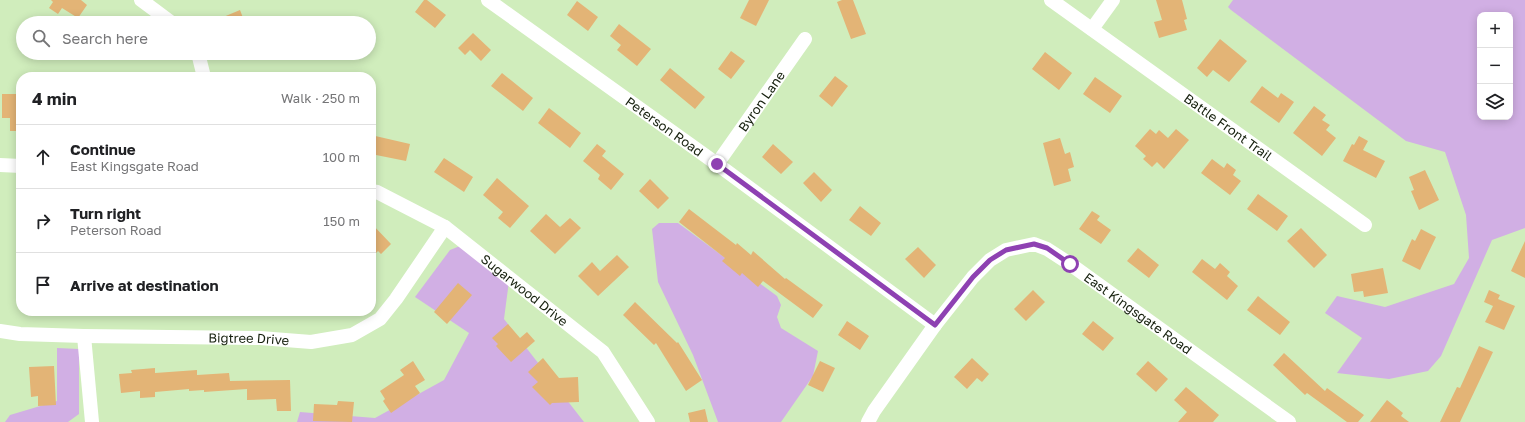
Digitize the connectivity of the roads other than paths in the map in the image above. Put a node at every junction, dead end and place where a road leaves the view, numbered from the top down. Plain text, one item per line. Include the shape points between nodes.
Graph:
1 (141, 0) edge
2 (488, 0) edge
3 (1051, 0) edge
4 (1113, 0) edge
5 (163, 16) edge
6 (1092, 29) junction
7 (805, 39) dead end
8 (200, 60) edge
9 (203, 72) edge
10 (717, 164) junction
11 (0, 165) edge
12 (16, 166) edge
13 (376, 192) edge
14 (1365, 226) dead end
15 (445, 227) junction
16 (935, 325) junction
17 (0, 332) edge
18 (84, 336) junction
19 (92, 422) edge
20 (648, 422) edge
21 (868, 422) edge
22 (1289, 422) edge

1 - 5 street
2 - 10 street, Peterson Road
3 - 6 street, Battle Front Trail
4 - 6 street
6 - 14 street, Battle Front Trail
7 - 10 street, Byron Lane
8 - 9 street
10 - 16 street, Peterson Road
11 - 12 street
13 - 15 street, Sugarwood Drive
15 - 18 street, Bigtree Drive via 380,319 352,336 311,342 260,338
15 - 20 street, Sugarwood Drive via 603,352
16 - 21 street, East Kingsgate Road
16 - 22 street, East Kingsgate Road via 990,260 1006,250 1034,244 1047,248 1070,264
17 - 18 street, Bigtree Drive
18 - 19 street

